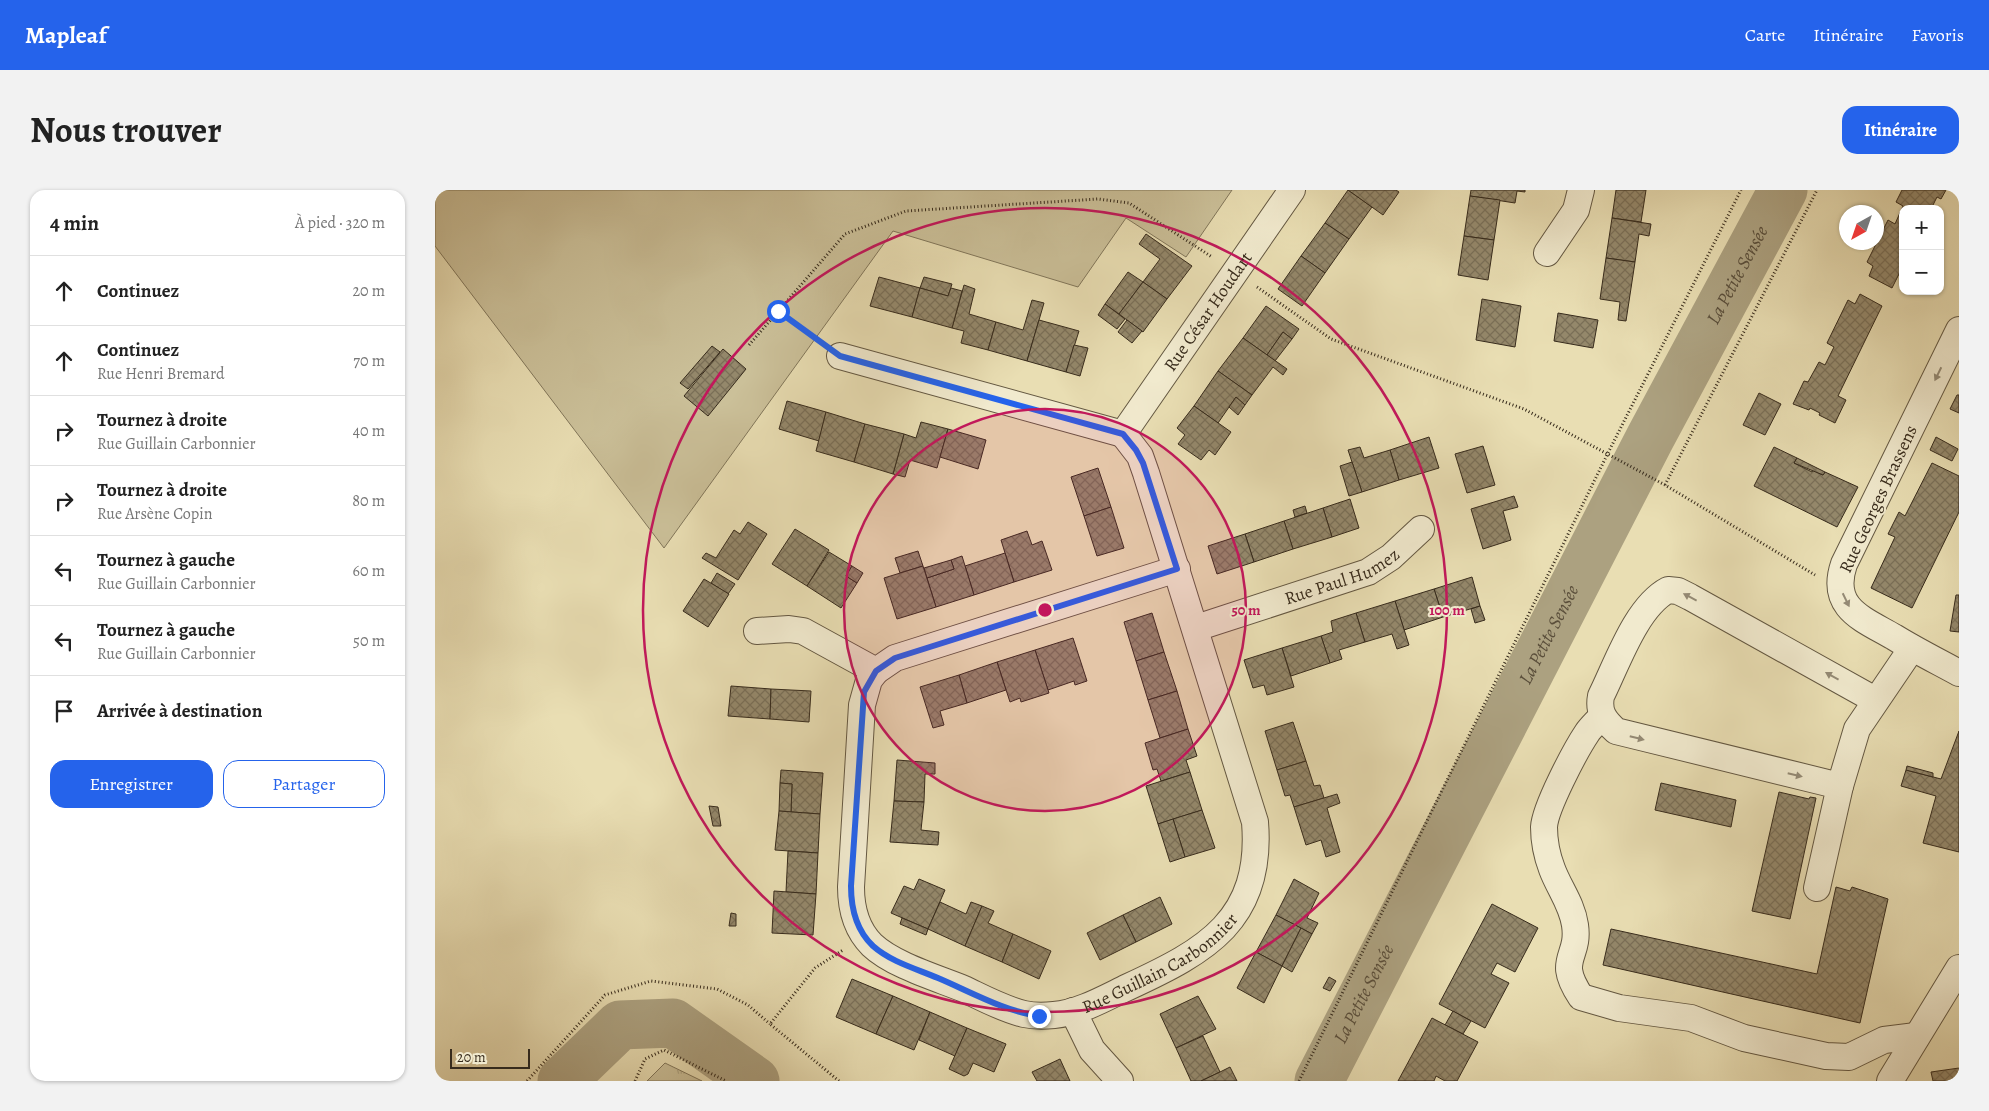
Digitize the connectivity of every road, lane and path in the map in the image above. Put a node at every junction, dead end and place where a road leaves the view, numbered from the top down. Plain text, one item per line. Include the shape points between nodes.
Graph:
1 (1292, 190) edge
2 (1581, 190) edge
3 (1741, 190) edge
4 (1817, 190) edge
5 (1547, 253) dead end
6 (1236, 272) junction
7 (778, 311) junction
8 (1959, 331) edge
9 (749, 345) dead end
10 (840, 356) joint
11 (1123, 434) junction
12 (1608, 453) junction
13 (1665, 485) junction
14 (1421, 529) dead end
15 (1177, 569) junction
16 (1841, 587) junction
17 (1196, 628) junction
18 (757, 631) dead end
19 (1912, 648) junction
20 (876, 671) junction
21 (1959, 673) edge
22 (1875, 700) junction
23 (1602, 716) junction
24 (1840, 786) junction
25 (1817, 888) dead end
26 (865, 936) junction
27 (1959, 968) edge
28 (1073, 1011) junction
29 (770, 1024) junction
30 (1916, 1036) junction
31 (527, 1081) edge
32 (635, 1081) edge
33 (726, 1081) edge
34 (839, 1081) edge
35 (1120, 1081) edge
36 (1299, 1081) edge
37 (1890, 1081) edge

1 - 6 street, Rue César Houdart
2 - 5 street via 1577,210
3 - 12 path
4 - 13 path
6 - 7 path via 1129,203 1098,199 907,211 845,234
6 - 11 street, Rue César Houdart
6 - 12 path via 1331,339 1524,409
7 - 9 path
7 - 10 path
8 -> 16 street, Rue Georges Brassens via 1845,564
10 - 11 street
11 - 15 street, Rue Guillain Carbonnier via 1143,463
12 - 13 path
12 - 36 path
13 - 16 path via 1820,578
14 - 17 street, Rue Paul Humez via 1391,557 1368,572
15 - 17 street, Rue Guillain Carbonnier
15 - 20 street via 895,658
16 -> 19 street, Rue Georges Brassens via 1843,597 1856,616
17 - 28 street, Rue Guillain Carbonnier via 1255,822 1256,852 1247,889 1230,922 1205,946 1173,966
18 - 20 street via 803,631
19 - 21 street, Rue Georges Brassens
19 - 22 street
20 - 26 street, Rue Guillain Carbonnier via 867,686 862,705 851,886 854,914
22 -> 23 street via 1690,597 1668,590 1650,603 1639,620 1601,696
22 - 24 street via 1857,729
23 -> 24 street via 1616,731 1626,735
23 - 30 street via 1587,733 1544,825 1545,845 1552,869 1573,911 1576,928 1567,966 1571,983 1581,997 1619,1008 1691,1018 1744,1038 1826,1056 1849,1057 1885,1040
24 - 25 street
26 - 28 street, Rue Guillain Carbonnier via 873,946 897,961 1010,1009 1039,1016
26 - 29 path via 815,968
27 - 30 street
28 - 35 street via 1092,1050
29 - 31 path via 748,1004 717,989 651,981 605,995
29 - 34 path
30 - 37 street
32 - 33 path via 645,1059 665,1050

